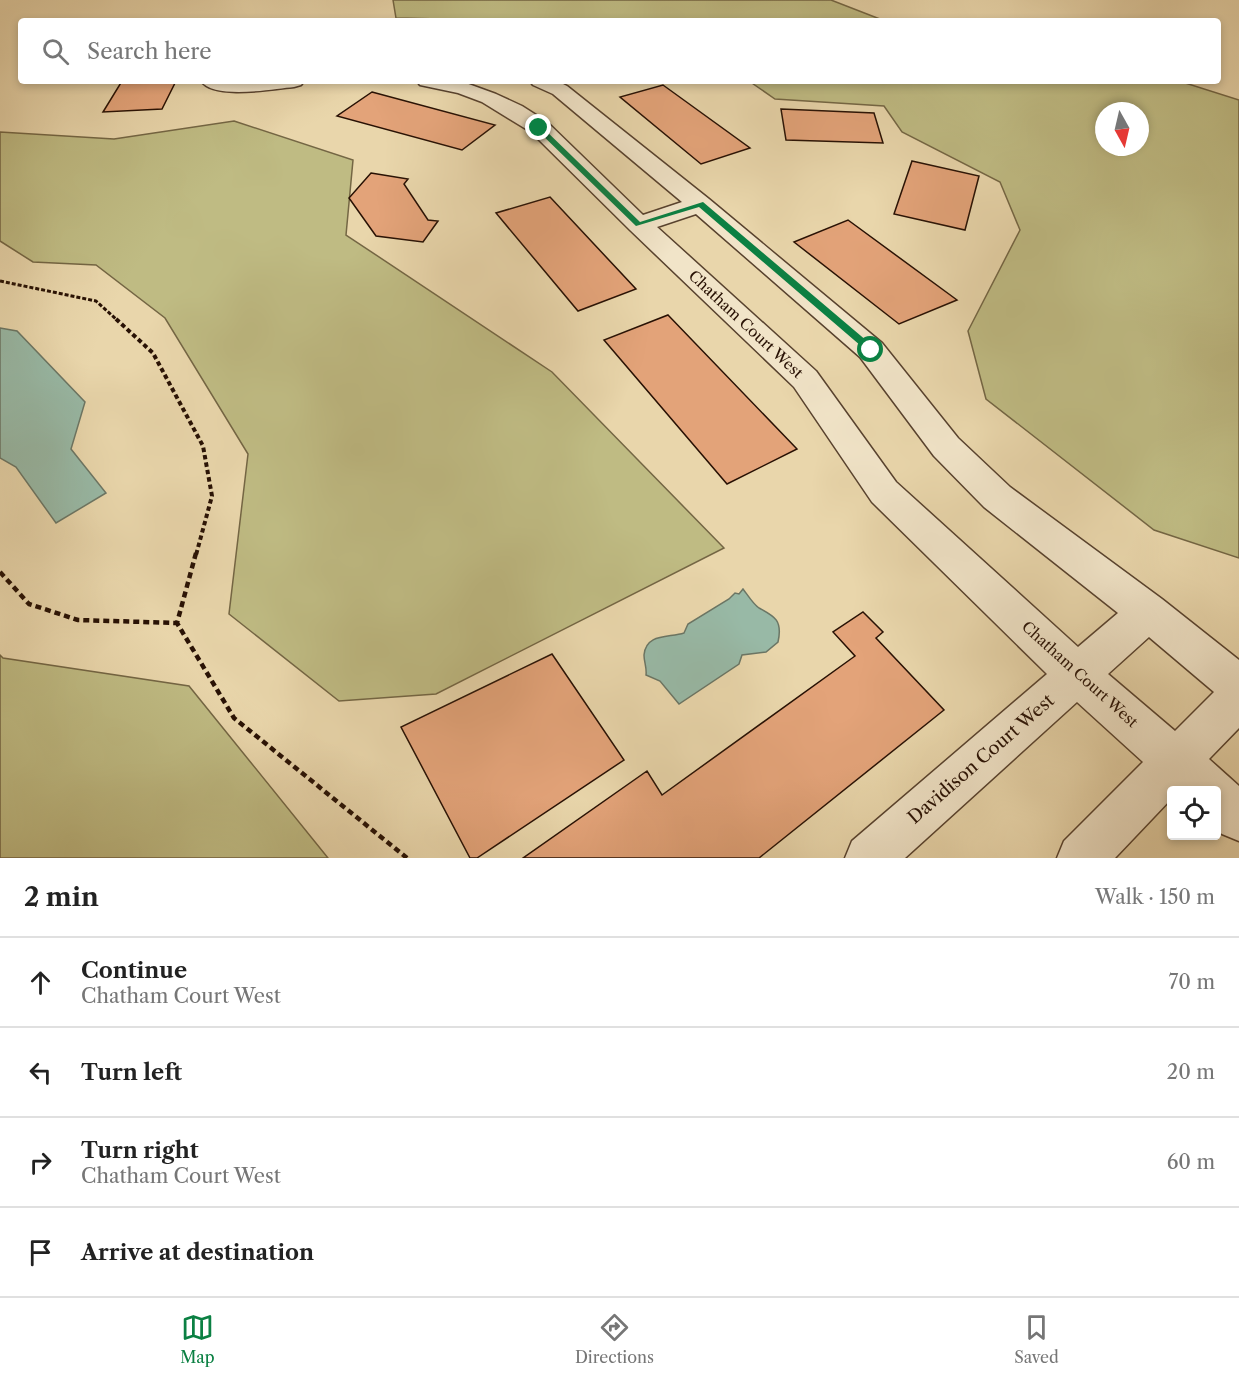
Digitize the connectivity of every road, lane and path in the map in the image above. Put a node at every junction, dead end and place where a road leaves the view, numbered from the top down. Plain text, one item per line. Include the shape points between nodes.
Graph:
1 (216, 84) edge
2 (236, 84) edge
3 (442, 84) edge
4 (547, 84) edge
5 (700, 204) junction
6 (639, 225) junction
7 (0, 281) edge
8 (0, 572) edge
9 (1148, 612) junction
10 (177, 623) junction
11 (1077, 674) junction
12 (1239, 686) edge
13 (1239, 697) edge
14 (1177, 761) junction
15 (1205, 786) edge
16 (1221, 802) edge
17 (1239, 818) edge
18 (407, 858) edge
19 (869, 858) edge
20 (1081, 858) edge

1 - 2 street
3 - 6 street, Chatham Court West via 463,88 514,111 539,128
4 - 5 street via 560,90
5 - 6 street
5 - 9 street via 871,350 946,447 998,497
6 - 11 street, Chatham Court West via 805,378 885,492
7 - 10 path via 96,301 153,352 203,446 212,496
8 - 10 path via 28,604 78,620
9 - 11 street, Davidison Court West
9 - 12 street
10 - 18 path via 234,718
11 - 14 street, Chatham Court West
11 - 19 street, Davidison Court West
13 - 14 street
14 - 15 street, Chatham Court West
14 - 20 street
16 - 17 street

